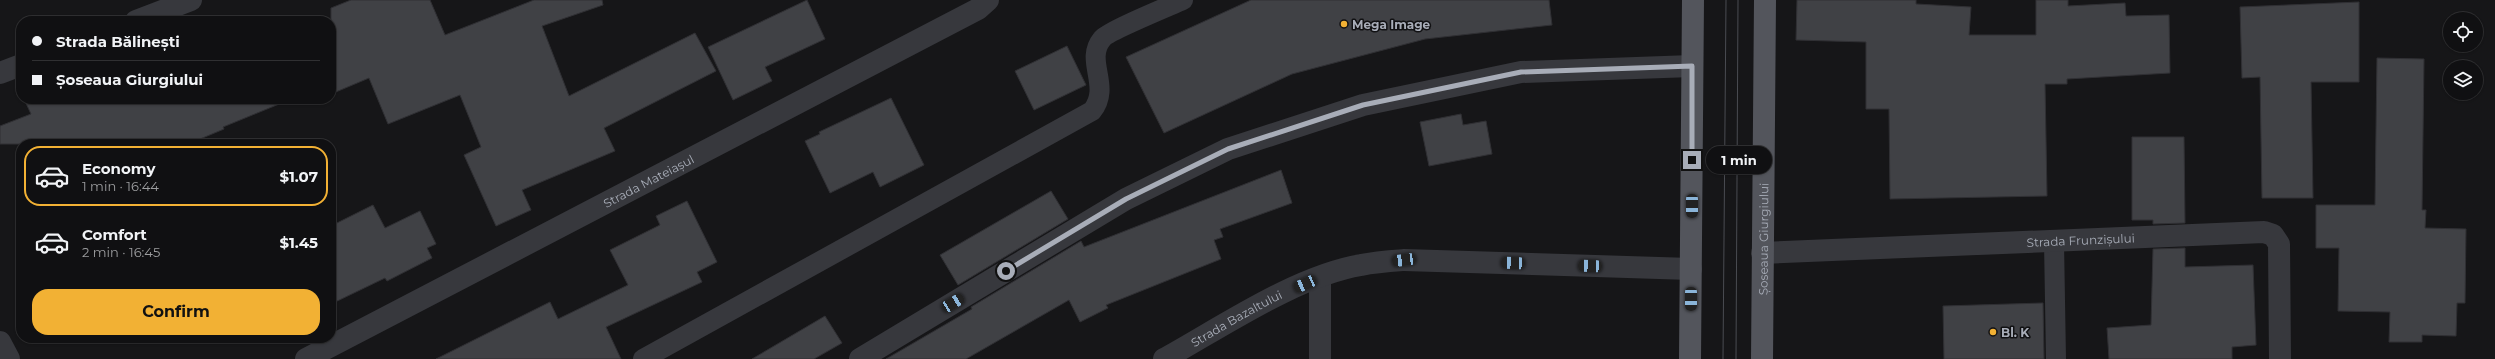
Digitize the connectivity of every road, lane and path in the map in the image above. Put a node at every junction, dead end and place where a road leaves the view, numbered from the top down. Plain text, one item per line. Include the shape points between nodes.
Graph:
1 (191, 0) edge
2 (988, 0) edge
3 (1183, 0) edge
4 (1693, 0) edge
5 (1765, 0) edge
6 (149, 16) edge
7 (1692, 66) junction
8 (16, 67) edge
9 (0, 74) edge
10 (2054, 242) junction
11 (1762, 253) junction
12 (1691, 269) junction
13 (1320, 278) junction
14 (0, 342) edge
15 (9, 359) edge
16 (306, 359) edge
17 (643, 359) edge
18 (860, 359) edge
19 (1164, 359) edge
20 (1320, 359) edge
21 (1690, 359) edge
22 (1762, 359) edge
23 (2056, 359) edge
24 (2280, 359) edge

1 - 6 street
2 - 16 street, Strada Mateiașul via 978,8
3 - 17 lane via 1104,37 1095,53 1101,94 1092,111
4 - 7 main road
5 - 11 main road, Șoseaua Giurgiului
7 - 12 main road
7 - 18 street via 1521,72 1363,105 1228,149 1126,199
8 - 9 street
10 - 11 street, Strada Frunzișului
10 - 23 lane
10 - 24 street, Strada Frunzișului via 2264,232 2273,235 2279,244
11 - 22 main road, Șoseaua Giurgiului
12 - 13 street, Strada Bazaltului via 1404,260 1360,265
12 - 21 main road
13 - 19 street, Strada Bazaltului via 1276,296
13 - 20 street
14 - 15 street

